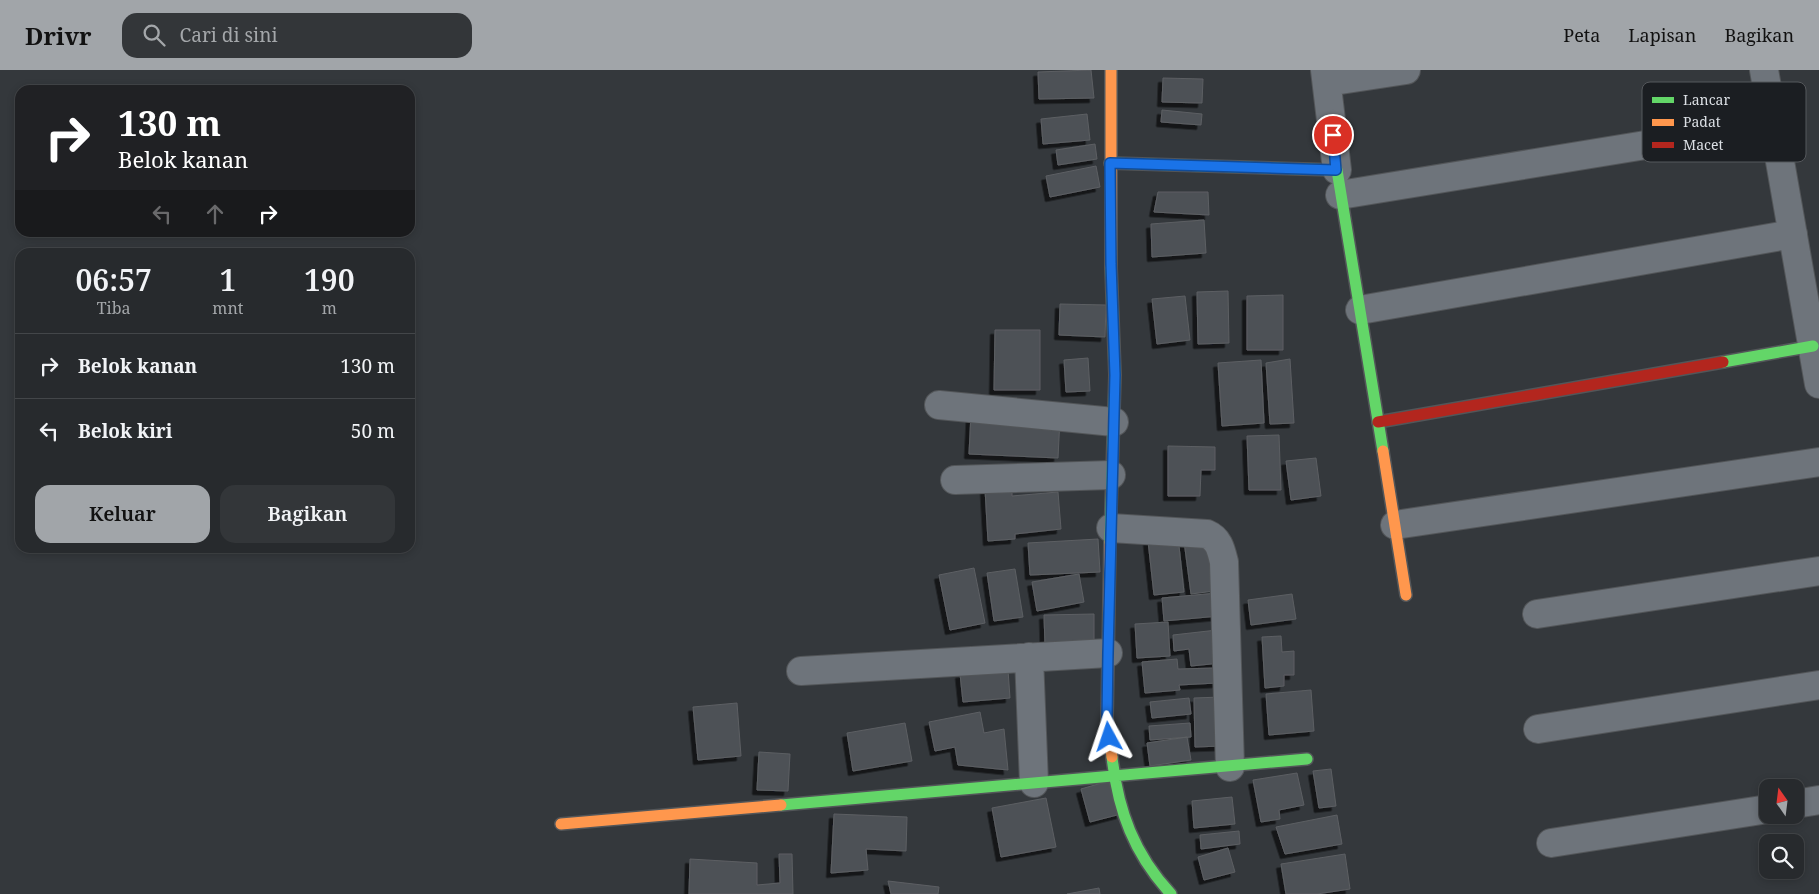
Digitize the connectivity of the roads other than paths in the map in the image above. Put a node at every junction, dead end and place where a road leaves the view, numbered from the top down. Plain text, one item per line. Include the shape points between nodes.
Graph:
1 (1111, 70) edge
2 (1406, 70) edge
3 (1326, 76) edge
4 (1642, 142) edge
5 (1781, 162) edge
6 (1110, 163) junction
7 (1339, 182) junction
8 (1793, 234) junction
9 (1360, 310) junction
10 (1813, 346) junction
11 (1819, 384) edge
12 (939, 405) dead end
13 (1114, 422) junction
14 (1378, 422) junction
15 (1819, 462) edge
16 (1111, 475) junction
17 (956, 480) dead end
18 (1395, 524) junction
19 (1111, 528) junction
20 (1819, 571) edge
21 (1406, 595) dead end
22 (1538, 614) dead end
23 (1108, 653) junction
24 (1029, 657) junction
25 (802, 672) dead end
26 (1819, 685) edge
27 (1538, 729) dead end
28 (1307, 760) dead end
29 (1230, 767) junction
30 (1114, 776) junction
31 (1034, 784) junction
32 (1819, 800) edge
33 (1804, 802) edge
34 (1759, 809) edge
35 (561, 824) dead end
36 (1550, 843) dead end
37 (1171, 894) edge

1 - 6 street
2 - 3 street
3 - 7 street
4 - 7 street
5 - 8 street
6 - 7 street
6 - 13 street
7 - 9 street
8 - 9 street
8 - 10 street
9 - 14 street
10 - 11 street
10 - 14 street
12 - 13 street
13 - 16 street
14 - 18 street
15 - 18 street
16 - 17 street
16 - 19 street
18 - 21 street
19 - 23 street
19 - 29 street via 1207,534 1220,547 1224,562
20 - 22 street
23 - 24 street
23 - 30 street via 1107,718
24 - 25 street
24 - 31 street
26 - 27 street
28 - 29 street
29 - 30 street
30 - 31 street
30 - 37 street via 1122,811 1136,847
31 - 35 street
32 - 33 street
34 - 36 street

